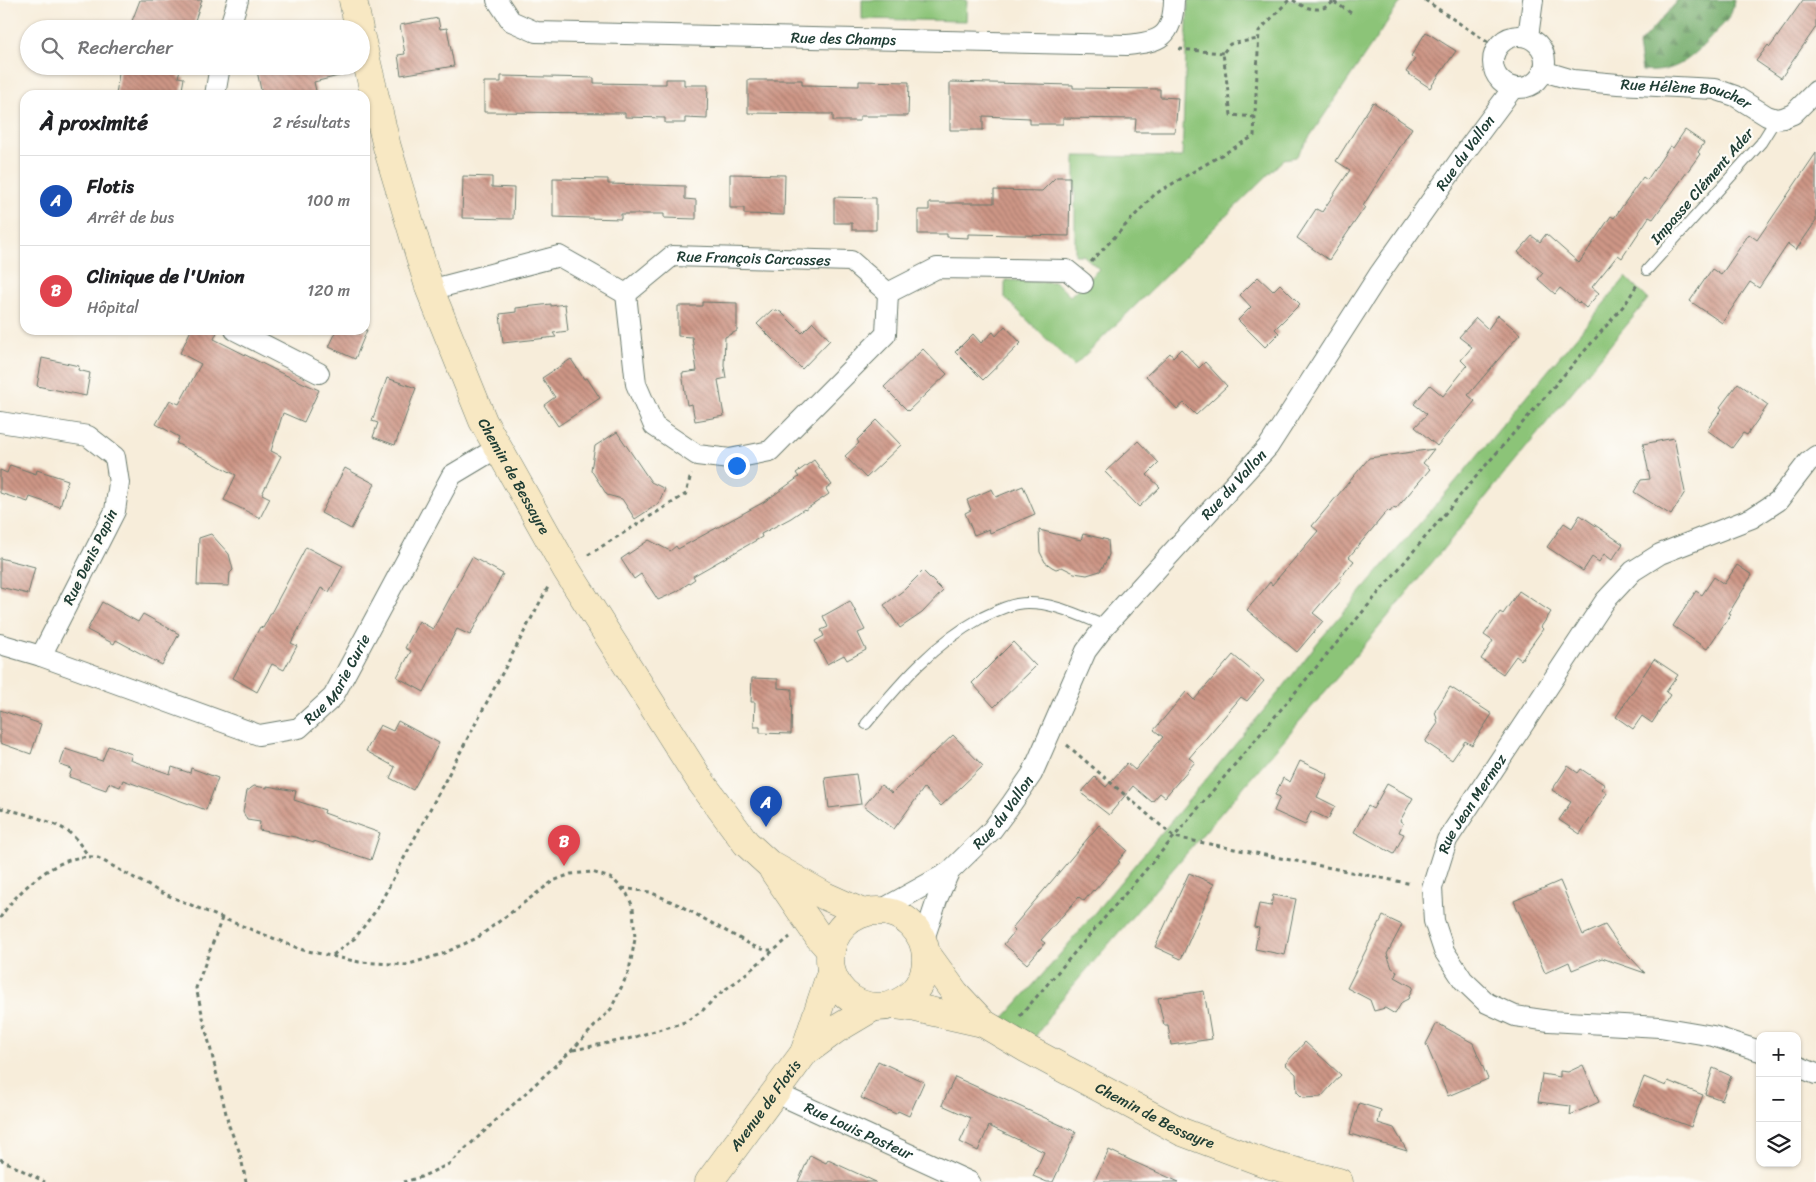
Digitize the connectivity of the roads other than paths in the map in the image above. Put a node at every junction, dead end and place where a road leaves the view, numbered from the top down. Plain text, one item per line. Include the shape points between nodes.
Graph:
1 (238, 0) edge
2 (352, 0) edge
3 (498, 0) edge
4 (1174, 0) edge
5 (1533, 0) edge
6 (232, 20) edge
7 (357, 20) edge
8 (1528, 37) junction
9 (1543, 72) junction
10 (218, 75) edge
11 (370, 75) edge
12 (1513, 88) junction
13 (216, 90) edge
14 (1816, 91) edge
15 (1776, 118) junction
16 (1647, 270) road end
17 (1079, 280) road end
18 (430, 290) junction
19 (888, 293) junction
20 (626, 294) junction
21 (245, 335) edge
22 (319, 373) dead end
23 (0, 422) edge
24 (497, 448) junction
25 (1816, 456) edge
26 (1105, 626) junction
27 (0, 644) edge
28 (42, 656) junction
29 (866, 724) dead end
30 (769, 864) junction
31 (949, 872) junction
32 (871, 912) junction
33 (925, 948) junction
34 (831, 961) junction
35 (883, 1007) junction
36 (993, 1029) junction
37 (1756, 1050) edge
38 (804, 1053) junction
39 (1801, 1068) edge
40 (1816, 1074) edge
41 (776, 1092) junction
42 (709, 1182) edge
43 (970, 1182) edge
44 (1339, 1182) edge

1 - 6 street
2 - 7 street
3 - 4 street, Rue des Champs via 511,21 536,32 1127,45 1158,40 1167,32
5 - 8 street
8 - 9 street via 1541,47 1545,63
8 - 12 street via 1510,37 1496,48 1493,58 1497,77
9 - 12 street via 1528,87
9 - 15 street, Rue Hélène Boucher via 1573,80 1609,84 1715,89
10 - 13 street
11 - 18 street, Chemin de Bessayre via 387,147
12 - 26 street, Rue du Vallon via 1380,273 1268,447
14 - 15 street via 1793,114
15 - 16 lane, Impasse Clément Ader via 1761,144
17 - 19 street via 1067,270 936,268
18 - 20 street via 559,256
18 - 24 street, Chemin de Bessayre via 476,406
19 - 20 street, Rue François Carcasses via 851,261 672,256
19 - 20 street via 886,334 770,451 730,460 697,454 654,426 636,384
21 - 22 street
23 - 28 street, Rue Denis Papin via 88,436 115,457 119,483 115,511
24 - 28 street, Rue Marie Curie via 452,475 333,697 299,728 259,736
24 - 30 street, Chemin de Bessayre via 566,569 701,782 746,843
25 - 37 street, Rue Jean Mermoz via 1778,502 1752,518 1660,554 1633,571 1605,601 1447,840 1432,888 1434,921 1444,951 1463,980 1487,1003 1515,1016 1549,1022 1660,1027 1713,1036
26 - 29 lane via 1048,605 1017,604 992,613 962,629 931,652
26 - 31 street, Rue du Vallon via 1086,651 1032,774 992,830
27 - 28 street, Rue Marie Curie
30 - 32 street, Chemin de Bessayre via 825,896
30 - 34 street, Chemin de Bessayre via 818,936
31 - 32 street, Rue du Vallon
31 - 33 street, Rue du Vallon via 938,897
32 - 33 street via 893,913 906,920 916,930
32 - 34 street via 851,919 841,928 834,938
33 - 35 street via 925,970 919,985 908,997
33 - 36 street, Chemin de Bessayre via 955,992
34 - 35 street via 837,985 846,996 858,1004
34 - 38 street, Avenue de Flotis
35 - 36 street, Chemin de Bessayre via 916,1008
35 - 38 street, Avenue de Flotis via 835,1030
36 - 44 street, Chemin de Bessayre via 1182,1132 1270,1165
38 - 41 street, Avenue de Flotis
39 - 40 street
41 - 42 street, Avenue de Flotis
41 - 43 street, Rue Louis Pasteur

